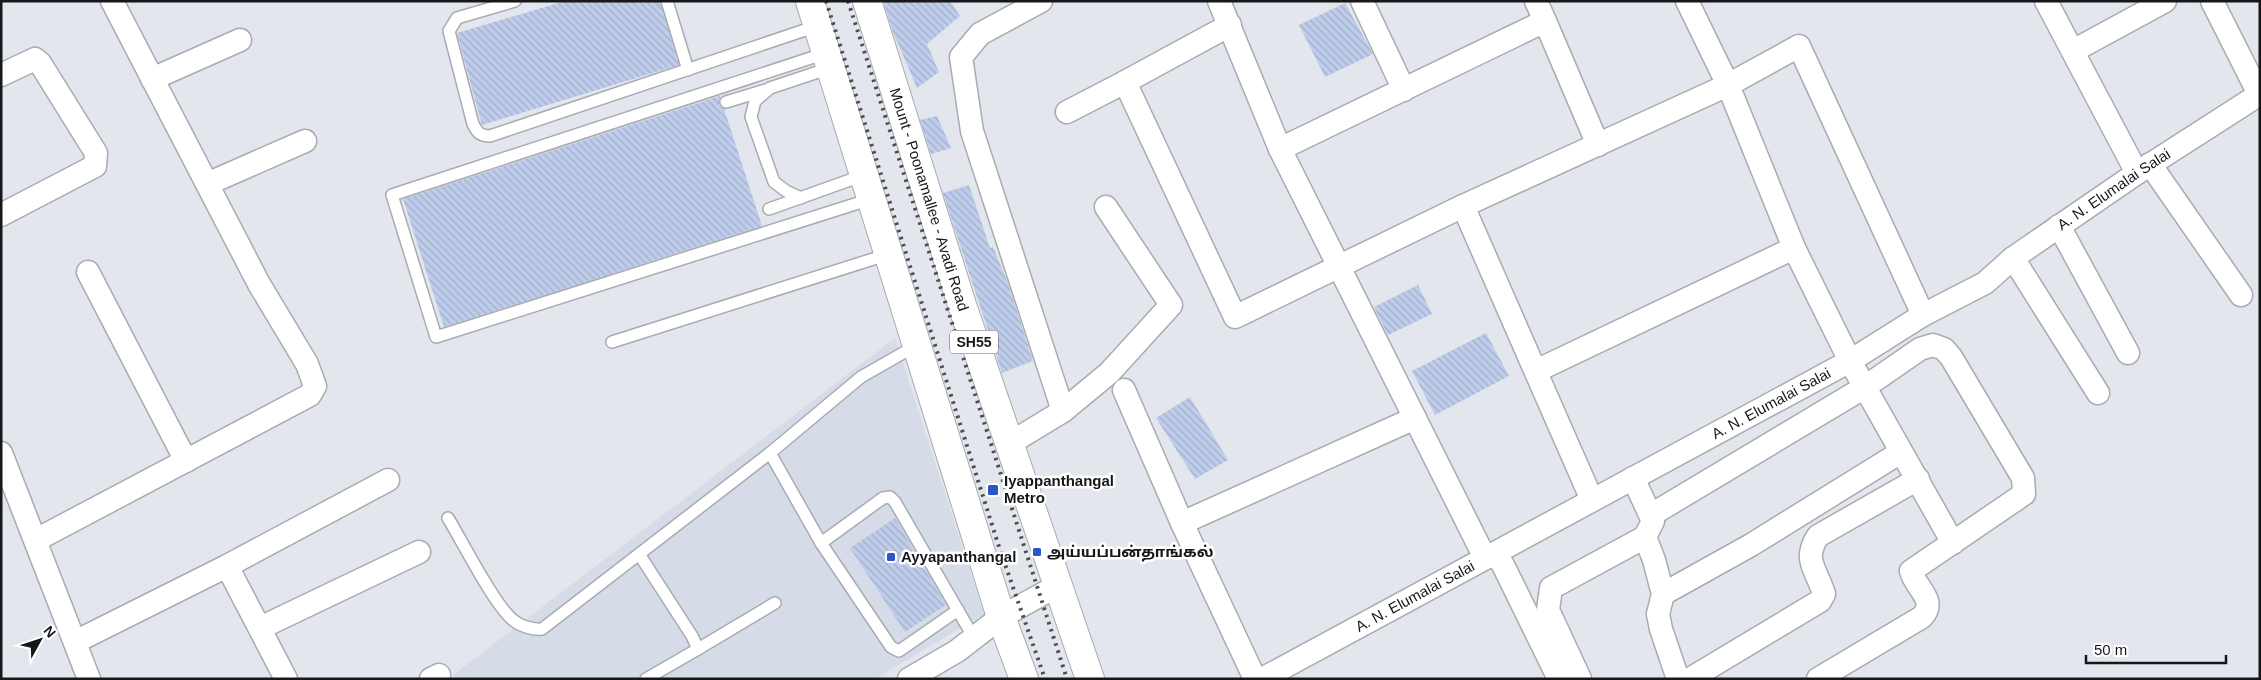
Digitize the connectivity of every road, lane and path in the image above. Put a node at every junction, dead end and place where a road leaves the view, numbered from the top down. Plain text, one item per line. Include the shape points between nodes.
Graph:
1 (112, 1) edge
2 (515, 1) edge
3 (667, 1) edge
4 (867, 1) edge
5 (1041, 1) edge
6 (1219, 1) edge
7 (1362, 1) edge
8 (1688, 1) edge
9 (2046, 1) edge
10 (2165, 1) edge
11 (2212, 1) edge
12 (1540, 11) edge
13 (813, 13) edge
14 (1230, 25) junction
15 (240, 40) dead end
16 (2073, 51) junction
17 (828, 60) junction
18 (688, 70) junction
19 (1, 75) edge
20 (152, 79) junction
21 (1125, 82) junction
22 (1728, 85) junction
23 (770, 88) junction
24 (1404, 90) junction
25 (2259, 95) edge
26 (726, 102) dead end
27 (1067, 112) dead end
28 (305, 141) dead end
29 (1598, 145) junction
30 (1280, 149) junction
31 (2143, 168) junction
32 (207, 184) junction
33 (868, 187) junction
34 (801, 198) junction
35 (1463, 206) junction
36 (1106, 207) dead end
37 (769, 210) dead end
38 (1, 215) edge
39 (2060, 226) junction
40 (1794, 248) junction
41 (888, 254) junction
42 (2013, 258) junction
43 (1340, 267) junction
44 (88, 272) dead end
45 (2241, 295) dead end
46 (1923, 316) junction
47 (612, 342) dead end
48 (916, 344) junction
49 (2128, 353) dead end
50 (1850, 361) junction
51 (1536, 371) junction
52 (1865, 387) junction
53 (1124, 390) dead end
54 (2098, 393) dead end
55 (1063, 411) junction
56 (1415, 418) junction
57 (1009, 444) junction
58 (1901, 452) junction
59 (1, 453) edge
60 (770, 453) junction
61 (186, 461) junction
62 (1633, 478) junction
63 (1918, 479) junction
64 (388, 480) dead end
65 (1592, 500) junction
66 (1651, 515) junction
67 (448, 518) dead end
68 (1182, 523) junction
69 (1645, 537) junction
70 (36, 540) junction
71 (822, 543) junction
72 (1953, 543) junction
73 (419, 552) dead end
74 (639, 554) junction
75 (1490, 556) junction
76 (228, 566) junction
77 (1057, 586) junction
78 (1662, 594) junction
79 (775, 603) dead end
80 (958, 610) junction
81 (1002, 617) junction
82 (260, 628) junction
83 (974, 638) junction
84 (75, 642) junction
85 (698, 649) junction
86 (1563, 678) edge
87 (89, 679) edge
88 (286, 679) edge
89 (646, 679) edge
90 (909, 679) edge
91 (1024, 679) edge
92 (1090, 679) edge
93 (1255, 679) edge
94 (1262, 679) edge
95 (1678, 679) edge
96 (1690, 679) edge
97 (1818, 679) edge

1 - 20 street
2 - 18 lane via 456,18 448,31 472,124 483,136
3 - 18 lane
4 - 57 main road, Mount - Poonamallee - Avadi Road / SH55 via 962,306
5 - 55 street via 994,24 980,34 961,57 972,131
6 - 14 street
7 - 24 street
8 - 22 street
9 - 16 street
10 - 16 street
11 - 25 street
12 - 24 street
12 - 29 street
13 - 17 main road
13 - 18 lane
14 - 21 street
14 - 30 street
15 - 20 street
16 - 31 street
17 - 23 lane
17 - 33 main road
17 - 33 lane via 392,196 436,337
19 - 38 street via 35,59 40,63 96,153 95,166
20 - 32 street
21 - 27 street
21 - 43 street via 1235,317
22 - 29 street
22 - 40 street
22 - 46 street via 1799,46
23 - 26 lane
23 - 34 lane via 756,101 751,117 774,182
24 - 30 street
25 - 31 street, A. N. Elumalai Salai
28 - 32 street
29 - 35 street
30 - 43 street
31 - 39 street, A. N. Elumalai Salai
31 - 45 street
32 - 61 street via 259,284 307,364 315,386 310,395
33 - 34 lane via 821,192
33 - 41 main road
34 - 37 lane
35 - 43 street
35 - 51 street
36 - 55 street via 1171,304 1109,373
39 - 42 street, A. N. Elumalai Salai
39 - 49 street
40 - 50 street
40 - 51 street
41 - 47 lane
41 - 48 main road
42 - 46 street, A. N. Elumalai Salai via 1985,283
42 - 54 street
43 - 56 street
44 - 61 street
46 - 50 street, A. N. Elumalai Salai
48 - 60 lane via 861,377
48 - 81 main road
50 - 52 street
50 - 62 street, A. N. Elumalai Salai
51 - 65 street
52 - 58 street
52 - 66 street
52 - 72 street via 1920,349 1933,345 1944,349 2023,478 2024,494 2018,500
53 - 68 street
55 - 57 street
56 - 68 street
56 - 75 street
57 - 77 main road, Mount - Poonamallee - Avadi Road / SH55
58 - 63 street
58 - 78 street via 1751,545
59 - 70 street
60 - 71 lane
60 - 74 lane
61 - 70 street
62 - 65 street, A. N. Elumalai Salai
62 - 66 street
63 - 72 street
63 - 96 street via 1818,536 1810,552 1824,594 1820,602
64 - 76 street
65 - 75 street, A. N. Elumalai Salai
66 - 69 street via 1653,521
67 - 74 lane via 512,620 534,630 542,629
68 - 93 street
69 - 78 street
69 - 86 street via 1551,588 1548,610
70 - 84 street
71 - 80 lane via 891,647 899,650
71 - 80 lane via 883,498 890,497
72 - 97 street via 1911,571 1928,600 1922,617
73 - 82 street
74 - 85 lane
75 - 86 street via 1503,565
75 - 94 street, A. N. Elumalai Salai
76 - 82 street
76 - 84 street
77 - 81 street
77 - 92 main road, Mount - Poonamallee - Avadi Road / SH55
78 - 95 street via 1658,614
79 - 85 lane
80 - 83 lane
81 - 83 street
81 - 91 main road
82 - 88 street
83 - 90 street
84 - 87 street
85 - 89 lane

